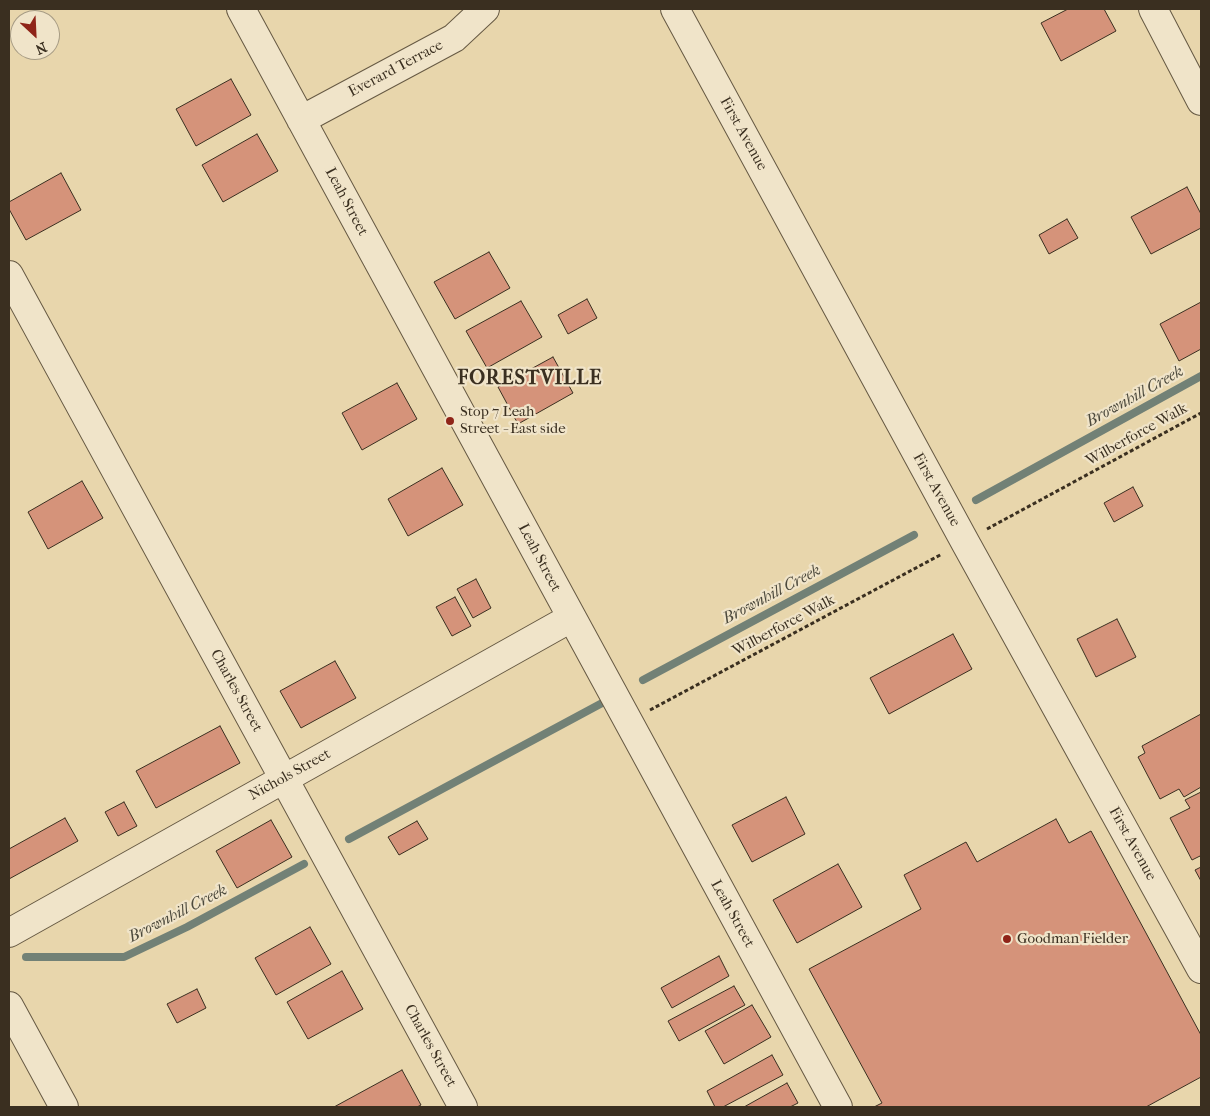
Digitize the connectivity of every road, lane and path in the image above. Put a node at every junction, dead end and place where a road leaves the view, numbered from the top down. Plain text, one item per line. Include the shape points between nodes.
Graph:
1 (241, 9) edge
2 (485, 9) edge
3 (675, 9) edge
4 (1153, 9) edge
5 (1201, 101) edge
6 (301, 120) junction
7 (9, 275) edge
8 (1201, 413) edge
9 (986, 530) dead end
10 (950, 550) dead end
11 (571, 618) junction
12 (628, 722) junction
13 (284, 779) junction
14 (9, 933) edge
15 (1201, 969) edge
16 (9, 1006) edge
17 (64, 1107) edge
18 (463, 1107) edge
19 (838, 1107) edge

1 - 6 street, Leah Street
2 - 6 street, Everard Terrace via 454,38
3 - 15 street, First Avenue
4 - 5 street
6 - 11 street, Leah Street
7 - 13 street, Charles Street
8 - 9 path, Wilberforce Walk
10 - 12 path, Wilberforce Walk
11 - 12 street, Leah Street
11 - 13 street, Nichols Street
12 - 19 street, Leah Street
13 - 14 street, Nichols Street
13 - 18 street, Charles Street
16 - 17 street

